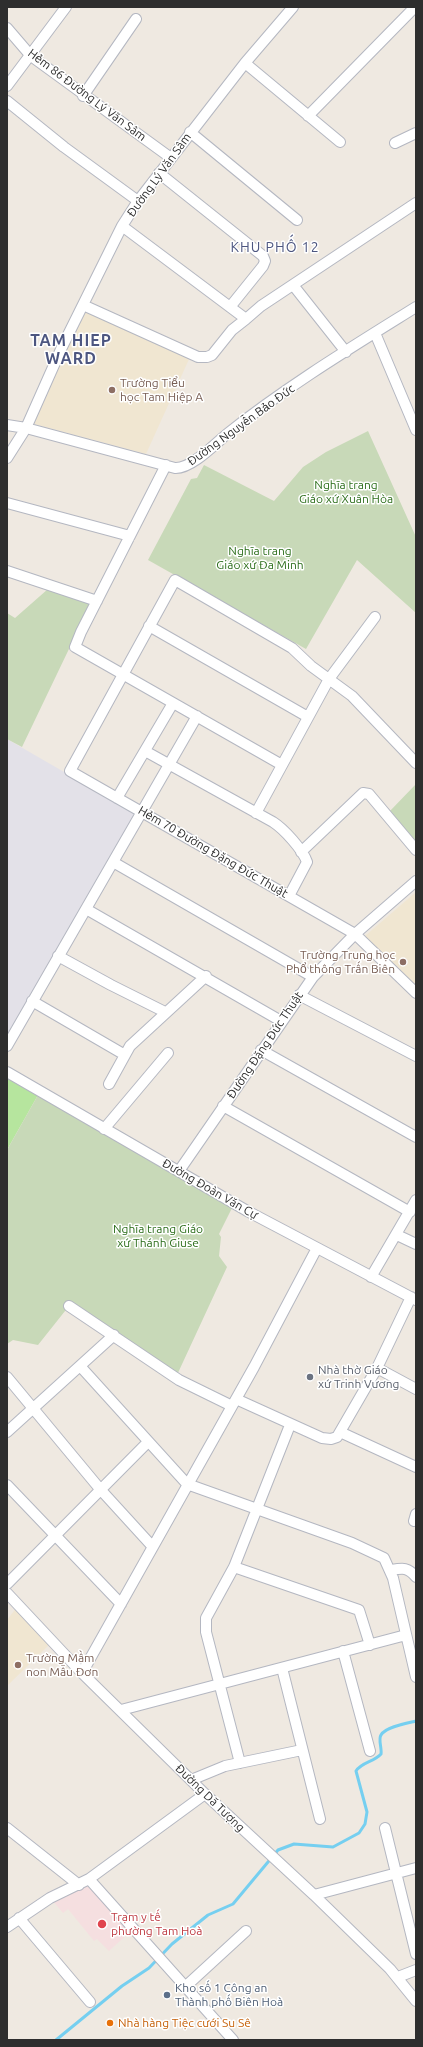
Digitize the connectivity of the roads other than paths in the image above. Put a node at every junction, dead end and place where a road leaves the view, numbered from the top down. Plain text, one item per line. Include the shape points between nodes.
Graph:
1 (66, 7) edge
2 (292, 7) edge
3 (414, 11) edge
4 (136, 19) dead end
5 (7, 28) edge
6 (31, 56) junction
7 (245, 63) junction
8 (7, 86) edge
9 (83, 96) junction
10 (7, 101) edge
11 (308, 116) junction
12 (190, 132) junction
13 (416, 133) edge
14 (340, 142) dead end
15 (395, 143) dead end
16 (170, 158) junction
17 (159, 173) junction
18 (138, 201) junction
19 (416, 203) edge
20 (297, 220) dead end
21 (122, 226) junction
22 (293, 285) junction
23 (83, 305) junction
24 (230, 307) junction
25 (416, 307) edge
26 (246, 319) junction
27 (375, 333) junction
28 (346, 352) junction
29 (7, 425) edge
30 (26, 428) junction
31 (416, 430) edge
32 (7, 458) edge
33 (166, 465) junction
34 (7, 503) edge
35 (130, 536) junction
36 (7, 571) edge
37 (97, 601) junction
38 (375, 617) dead end
39 (149, 626) junction
40 (123, 674) junction
41 (329, 679) junction
42 (173, 703) junction
43 (196, 716) junction
44 (308, 717) junction
45 (145, 751) junction
46 (416, 763) edge
47 (169, 764) junction
48 (282, 765) junction
49 (116, 798) junction
50 (141, 812) junction
51 (256, 813) junction
52 (416, 850) edge
53 (301, 852) junction
54 (113, 862) junction
55 (416, 881) edge
56 (289, 896) junction
57 (86, 909) junction
58 (355, 934) junction
59 (58, 956) junction
60 (206, 976) junction
61 (313, 976) junction
62 (416, 992) edge
63 (299, 995) junction
64 (32, 1001) junction
65 (165, 1012) junction
66 (281, 1021) junction
67 (7, 1046) edge
68 (261, 1050) junction
69 (168, 1053) dead end
70 (125, 1055) junction
71 (416, 1056) edge
72 (7, 1072) edge
73 (109, 1084) dead end
74 (223, 1106) junction
75 (104, 1129) junction
76 (416, 1137) edge
77 (179, 1171) junction
78 (416, 1200) edge
79 (410, 1212) junction
80 (397, 1235) junction
81 (416, 1244) edge
82 (317, 1248) junction
83 (371, 1277) junction
84 (413, 1299) edge
85 (69, 1306) dead end
86 (114, 1335) junction
87 (80, 1366) junction
88 (377, 1368) junction
89 (7, 1377) edge
90 (416, 1389) edge
91 (234, 1402) junction
92 (32, 1410) junction
93 (290, 1425) junction
94 (7, 1432) edge
95 (340, 1432) junction
96 (148, 1442) junction
97 (416, 1467) edge
98 (187, 1484) junction
99 (7, 1485) edge
100 (100, 1489) junction
101 (257, 1507) junction
102 (55, 1536) junction
103 (152, 1546) junction
104 (234, 1567) junction
105 (391, 1570) junction
106 (416, 1578) edge
107 (7, 1584) edge
108 (7, 1593) edge
109 (120, 1604) junction
110 (406, 1635) junction
111 (370, 1645) junction
112 (343, 1651) junction
113 (282, 1668) junction
114 (82, 1673) junction
115 (416, 1677) edge
116 (220, 1684) junction
117 (121, 1710) junction
118 (302, 1750) junction
119 (370, 1751) dead end
120 (240, 1763) junction
121 (191, 1780) junction
122 (205, 1794) junction
123 (320, 1819) dead end
124 (7, 1828) edge
125 (385, 1828) dead end
126 (416, 1868) edge
127 (395, 1873) junction
128 (89, 1879) junction
129 (79, 1885) junction
130 (314, 1895) junction
131 (19, 1918) junction
132 (7, 1926) edge
133 (246, 1931) dead end
134 (416, 1954) edge
135 (416, 1970) edge
136 (398, 1977) junction
137 (185, 1987) junction
138 (416, 2001) edge
139 (90, 2002) dead end
140 (233, 2040) edge

1 - 6 street
2 - 7 street, Đường Lý Văn Sâm
3 - 11 street
4 - 9 street
5 - 6 street, Hẻm 86 Đường Lý Văn Sâm
6 - 8 street
6 - 9 street, Hẻm 86 Đường Lý Văn Sâm
7 - 11 street
7 - 12 street, Đường Lý Văn Sâm
9 - 16 street, Hẻm 86 Đường Lý Văn Sâm
10 - 18 street via 64,148
11 - 14 street
12 - 16 street, Đường Lý Văn Sâm
12 - 20 street
13 - 15 street
16 - 17 street, Đường Lý Văn Sâm
17 - 18 street, Đường Lý Văn Sâm
17 - 24 street via 263,256 263,266
18 - 21 street, Đường Lý Văn Sâm
19 - 22 street
21 - 23 street, Đường Lý Văn Sâm
21 - 24 street
22 - 26 street
22 - 28 street
23 - 26 street via 198,357 212,355 232,330
23 - 30 street, Đường Lý Văn Sâm
24 - 26 street
25 - 27 street, Đường Nguyễn Bảo Đức
27 - 28 street, Đường Nguyễn Bảo Đức
27 - 31 street
28 - 33 street, Đường Nguyễn Bảo Đức via 256,410 192,462 179,468
29 - 30 street, Đường Nguyễn Bảo Đức
30 - 32 street, Đường Lý Văn Sâm
30 - 33 street, Đường Nguyễn Bảo Đức
33 - 35 street
34 - 35 street
35 - 37 street
36 - 37 street
37 - 40 street via 75,647
38 - 41 street
39 - 40 street
39 - 41 street via 175,580 285,642
39 - 44 street
40 - 42 street
40 - 49 street, Hẻm 70 Đường Đặng Đức Thuật via 70,771
41 - 44 street
41 - 46 street via 369,713
42 - 43 street
42 - 45 street
43 - 47 street
43 - 48 street
44 - 48 street
45 - 47 street
45 - 49 street
47 - 50 street
47 - 51 street
48 - 51 street
49 - 50 street, Hẻm 70 Đường Đặng Đức Thuật
50 - 54 street
50 - 56 street, Hẻm 70 Đường Đặng Đức Thuật
51 - 53 street via 278,826
52 - 53 street via 369,794 363,793
53 - 56 street via 307,862
54 - 57 street
54 - 61 street
55 - 58 street, Đường Đặng Đức Thuật
56 - 58 street, Hẻm 70 Đường Đặng Đức Thuật
57 - 59 street
57 - 60 street
58 - 61 street, Đường Đặng Đức Thuật
58 - 62 street, Hẻm 70 Đường Đặng Đức Thuật
59 - 64 street
59 - 65 street via 111,986
60 - 65 street
60 - 66 street
61 - 63 street, Đường Đặng Đức Thuật
63 - 66 street, Đường Đặng Đức Thuật
63 - 71 street
64 - 67 street
64 - 70 street
65 - 70 street via 130,1046
66 - 68 street, Đường Đặng Đức Thuật
68 - 74 street, Đường Đặng Đức Thuật
68 - 76 street
69 - 75 street
70 - 73 street
72 - 75 street, Đường Đoàn Văn Cự
74 - 77 street, Đường Đặng Đức Thuật
74 - 79 street
75 - 77 street, Đường Đoàn Văn Cự
77 - 82 street, Đường Đoàn Văn Cự
78 - 79 street
79 - 80 street
80 - 81 street
80 - 83 street
82 - 83 street, Đường Đoàn Văn Cự
82 - 91 street
83 - 84 street, Đường Đoàn Văn Cự
84 - 88 street
85 - 86 street
86 - 87 street
86 - 91 street via 179,1380
87 - 92 street
87 - 96 street
88 - 90 street
88 - 95 street
89 - 92 street
91 - 93 street
91 - 98 street
92 - 94 street
92 - 100 street
93 - 95 street via 331,1440
93 - 101 street
95 - 97 street
96 - 98 street
96 - 100 street
98 - 101 street
98 - 103 street
99 - 102 street
100 - 102 street
100 - 103 street
101 - 104 street
101 - 105 street via 374,1552 384,1558
102 - 107 street
102 - 109 street
103 - 109 street
104 - 111 street via 359,1610
104 - 116 street via 209,1612 205,1625
105 - 106 street via 404,1568
105 - 110 street
108 - 114 street, Đường Dã Tượng
109 - 114 street
110 - 111 street
110 - 115 street
111 - 112 street
112 - 113 street
112 - 119 street
113 - 116 street
113 - 118 street
114 - 117 street, Đường Dã Tượng
116 - 117 street
116 - 120 street
117 - 121 street, Đường Dã Tượng
118 - 120 street
118 - 123 street
120 - 121 street via 213,1769
121 - 122 street, Đường Dã Tượng
122 - 128 street
122 - 130 street, Đường Dã Tượng
124 - 129 street
125 - 127 street
126 - 127 street
127 - 130 street
127 - 134 street
128 - 129 street
128 - 137 street
129 - 131 street via 50,1898
130 - 136 street, Đường Dã Tượng
131 - 132 street
131 - 139 street
133 - 137 street
135 - 136 street
136 - 138 street, Đường Dã Tượng
137 - 140 street

